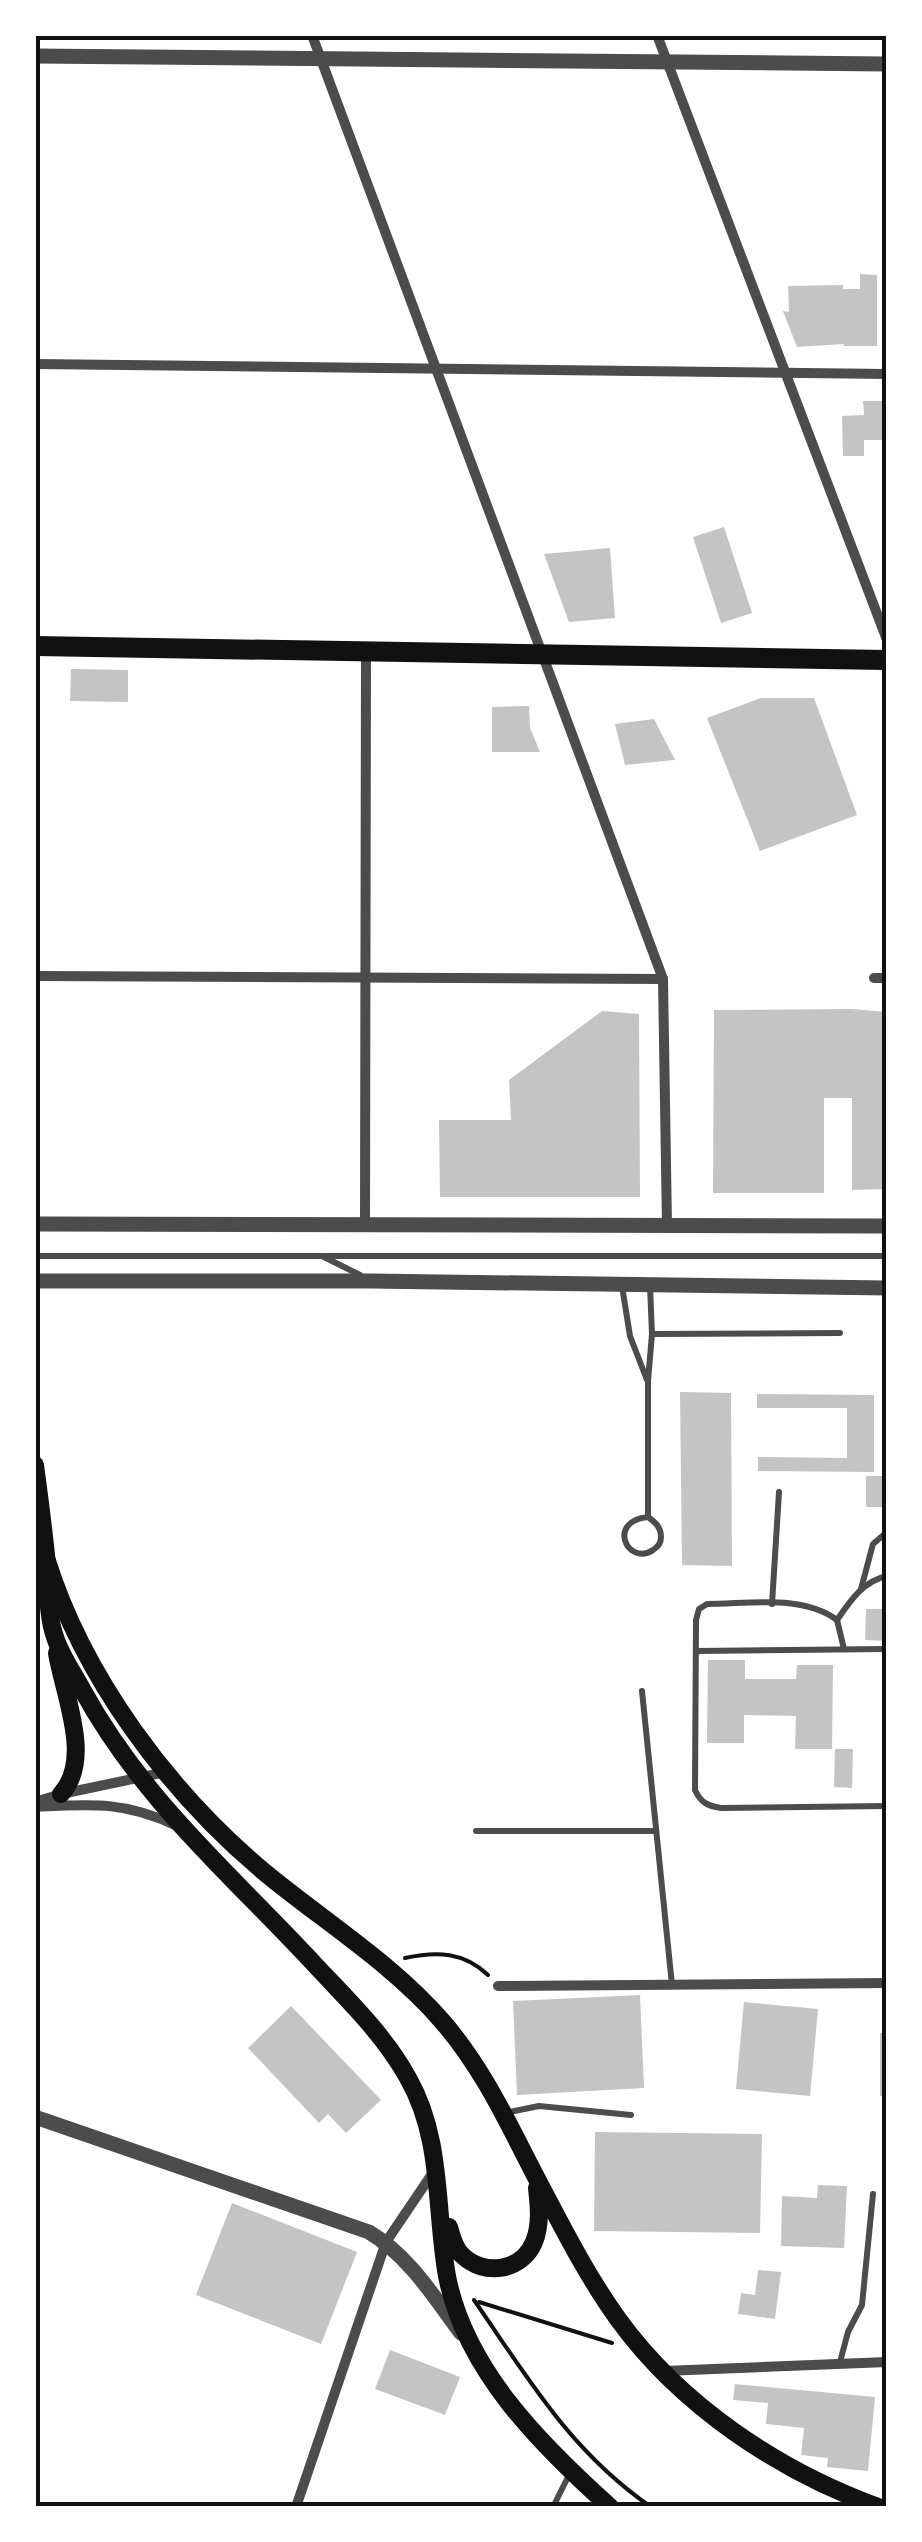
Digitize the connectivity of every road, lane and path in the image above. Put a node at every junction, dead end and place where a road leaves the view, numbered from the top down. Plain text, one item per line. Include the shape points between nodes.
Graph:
1 (312, 35) edge
2 (657, 35) edge
3 (35, 56) edge
4 (320, 59) junction
5 (667, 62) junction
6 (887, 64) edge
7 (35, 364) edge
8 (783, 373) junction
9 (887, 374) edge
10 (887, 640) edge
11 (35, 646) edge
12 (366, 652) junction
13 (542, 654) junction
14 (887, 660) edge
15 (35, 976) edge
16 (366, 977) junction
17 (874, 978) dead end
18 (887, 978) edge
19 (663, 979) junction
20 (35, 1224) edge
21 (365, 1225) junction
22 (667, 1226) junction
23 (887, 1226) edge
24 (35, 1256) edge
25 (321, 1256) junction
26 (887, 1256) edge
27 (35, 1280) edge
28 (371, 1281) junction
29 (622, 1284) junction
30 (650, 1285) junction
31 (887, 1288) edge
32 (840, 1333) dead end
33 (652, 1334) junction
34 (648, 1381) junction
35 (35, 1465) edge
36 (779, 1492) dead end
37 (648, 1517) junction
38 (887, 1532) edge
39 (46, 1558) junction
40 (887, 1576) edge
41 (860, 1590) junction
42 (772, 1604) junction
43 (837, 1620) junction
44 (55, 1638) junction
45 (844, 1649) junction
46 (887, 1649) edge
47 (697, 1651) junction
48 (642, 1691) dead end
49 (167, 1771) junction
50 (138, 1778) junction
51 (61, 1794) junction
52 (35, 1805) edge
53 (887, 1806) edge
54 (181, 1827) junction
55 (476, 1831) dead end
56 (655, 1831) junction
57 (382, 1966) junction
58 (887, 1970) edge
59 (886, 1983) edge
60 (672, 1984) junction
61 (498, 1986) joint
62 (505, 2113) junction
63 (632, 2116) dead end
64 (35, 2117) edge
65 (436, 2167) junction
66 (536, 2178) junction
67 (438, 2193) junction
68 (873, 2194) dead end
69 (386, 2242) junction
70 (468, 2294) dead end
71 (476, 2302) junction
72 (617, 2344) dead end
73 (471, 2346) junction
74 (840, 2362) junction
75 (887, 2362) edge
76 (663, 2371) junction
77 (571, 2472) junction
78 (296, 2507) edge
79 (553, 2507) edge
80 (610, 2507) edge
81 (651, 2507) edge
82 (878, 2507) edge

1 - 4 street
2 - 5 street
3 - 4 street
4 - 5 street
4 - 13 street
5 - 6 street
5 - 8 street
7 - 8 street
8 - 9 street
8 - 10 street
11 - 12 main road
12 - 13 main road
12 - 16 street
13 - 14 main road
13 - 19 street
15 - 16 street
16 - 19 street
16 - 21 street
17 - 18 street
19 - 22 street
20 - 21 street
21 - 22 street
22 - 23 street
24 - 25 lane
25 - 26 lane
25 - 28 lane
27 - 28 street
28 - 29 street
29 - 30 street
29 - 34 lane via 630,1336
30 - 31 street
30 - 33 lane
32 - 33 lane
33 - 34 lane
34 - 37 lane
35 - 39 main road
36 - 42 lane
37 - 37 lane via 626,1526 628,1548 638,1554 658,1546 661,1534
38 - 41 lane via 873,1544
39 - 44 main road
39 - 49 main road via 78,1641
40 - 41 lane
41 - 43 lane
42 - 43 lane via 806,1604
42 - 47 lane via 708,1604 696,1620
43 - 45 lane
44 - 50 main road
44 - 51 main road via 78,1752 72,1782
45 - 46 lane
45 - 47 lane
47 - 53 lane via 699,1799 721,1808
48 - 56 lane
49 - 50 street
49 - 57 main road via 261,1869
50 - 51 street
50 - 54 main road
51 - 52 street
52 - 54 street via 117,1805
54 - 65 main road via 390,2049 427,2121
55 - 56 lane
56 - 60 lane
57 - 61 path via 408,1957 459,1955
57 - 62 main road via 464,2046
58 - 59 lane
59 - 60 street
60 - 61 street
62 - 63 lane via 539,2106
62 - 66 main road
64 - 69 street
65 - 67 main road
65 - 69 street
66 - 67 main road via 534,2242 511,2266 490,2269 460,2254
66 - 76 main road via 584,2268
67 - 73 main road via 447,2275
68 - 74 lane via 862,2304
69 - 73 street
69 - 78 street
70 - 71 path
71 - 72 path
71 - 81 path via 563,2427
73 - 77 main road
74 - 75 street
74 - 76 street
76 - 82 main road via 795,2472
77 - 79 lane
77 - 80 main road

